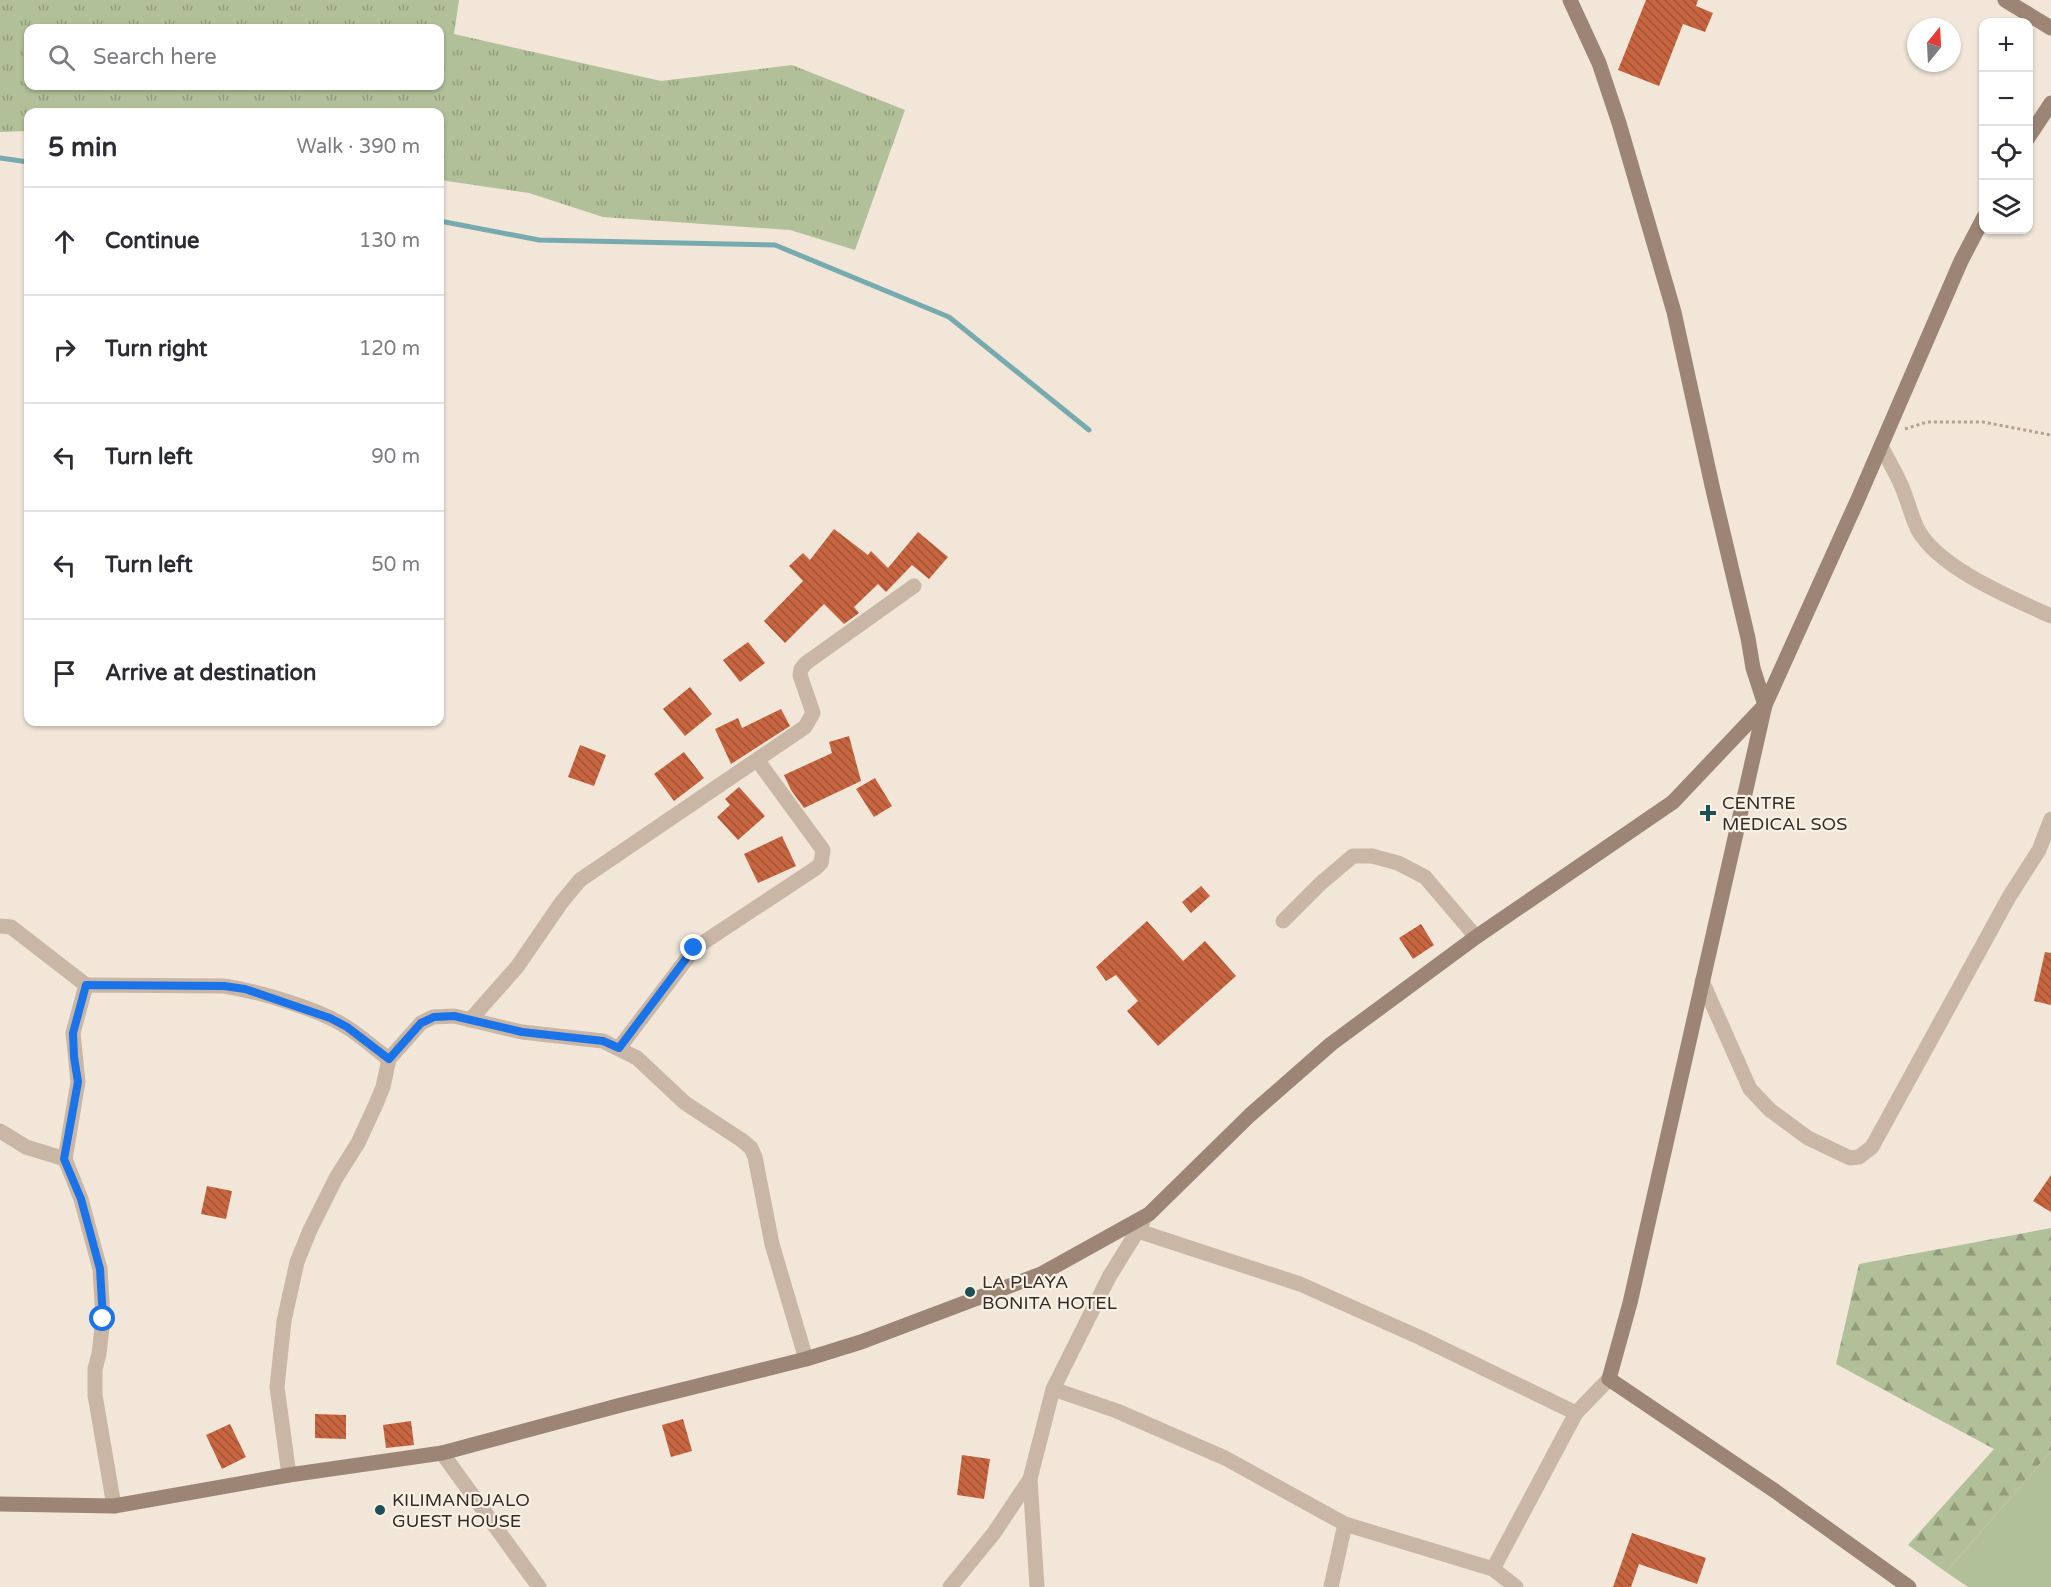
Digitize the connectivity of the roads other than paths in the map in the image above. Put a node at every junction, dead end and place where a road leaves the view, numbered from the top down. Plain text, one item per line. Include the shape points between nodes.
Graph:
1 (1570, 0) edge
2 (2005, 0) edge
3 (2051, 28) edge
4 (2051, 103) edge
5 (2033, 130) edge
6 (1979, 225) edge
7 (1883, 441) junction
8 (914, 586) dead end
9 (2051, 616) edge
10 (1765, 705) junction
11 (758, 760) junction
12 (2051, 819) edge
13 (1283, 921) dead end
14 (0, 926) edge
15 (1476, 937) junction
16 (1702, 981) junction
17 (86, 985) junction
18 (470, 1020) junction
19 (619, 1048) junction
20 (389, 1059) junction
21 (0, 1131) edge
22 (64, 1159) junction
23 (1149, 1214) junction
24 (1138, 1231) junction
25 (807, 1359) junction
26 (1609, 1379) junction
27 (1053, 1389) junction
28 (1576, 1413) junction
29 (442, 1453) junction
30 (289, 1475) junction
31 (1029, 1479) junction
32 (0, 1504) edge
33 (114, 1506) junction
34 (1345, 1524) junction
35 (1492, 1569) junction
36 (539, 1587) edge
37 (950, 1587) edge
38 (1037, 1587) edge
39 (1331, 1587) edge
40 (1516, 1587) edge
41 (1909, 1587) edge

1 - 10 street via 1599,63 1674,312 1753,668
2 - 3 street
4 - 5 street
6 - 7 street
7 - 9 street via 1919,531 1931,546 1985,585
7 - 10 street
8 - 11 street via 806,663 800,675 813,713 810,720 795,736
10 - 15 street via 1672,802
10 - 16 street
11 - 18 street via 580,880 517,967
11 - 19 street via 823,850 821,862 694,948
12 - 16 street via 2039,850 2009,897 1872,1147 1859,1157 1850,1158 1808,1138 1770,1110 1750,1089
13 - 15 street via 1353,856 1372,856 1398,863 1425,877
14 - 17 street via 11,927
15 - 23 street via 1331,1044 1250,1115
16 - 26 street via 1633,1292
17 - 20 street via 245,989 330,1018
17 - 22 street via 73,1033 78,1082
18 - 19 street via 522,1032 603,1041
18 - 20 street via 434,1017 421,1023
19 - 25 street via 637,1059 685,1103 751,1148 772,1245
20 - 30 street via 376,1104 310,1230 290,1286 277,1387
21 - 22 street via 26,1147
22 - 33 street via 81,1199 100,1269 103,1319 95,1395
23 - 24 street
23 - 25 street via 1041,1274
24 - 27 street via 1109,1277
24 - 28 street via 1320,1292
25 - 29 street
26 - 28 street
26 - 41 street
27 - 31 street
27 - 34 street via 1117,1411 1225,1458
28 - 35 street
29 - 30 street
29 - 36 street
30 - 33 street
31 - 37 street via 994,1533
31 - 38 street
32 - 33 street
34 - 35 street
34 - 39 street
35 - 40 street

